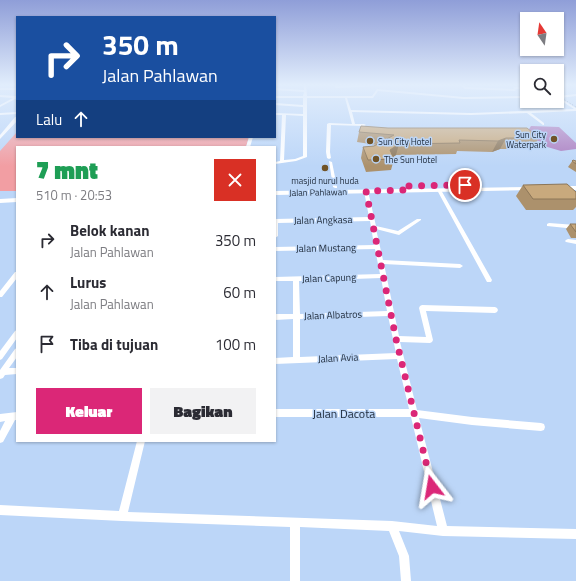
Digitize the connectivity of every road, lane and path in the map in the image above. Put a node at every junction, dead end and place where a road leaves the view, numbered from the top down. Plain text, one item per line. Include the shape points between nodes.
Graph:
1 (305, 111) edge
2 (350, 111) edge
3 (380, 111) edge
4 (549, 111) edge
5 (528, 112) junction
6 (16, 113) edge
7 (0, 114) edge
8 (276, 114) edge
9 (284, 114) junction
10 (305, 115) junction
11 (13, 121) edge
12 (543, 124) dead end
13 (354, 125) junction
14 (364, 125) edge
15 (0, 131) edge
16 (0, 138) edge
17 (282, 162) junction
18 (276, 163) edge
19 (576, 185) edge
20 (335, 187) junction
21 (556, 187) junction
22 (276, 188) edge
23 (405, 188) junction
24 (416, 188) junction
25 (576, 188) edge
26 (439, 190) junction
27 (366, 191) junction
28 (276, 193) edge
29 (16, 194) edge
30 (565, 194) edge
31 (0, 195) edge
32 (16, 200) edge
33 (0, 201) edge
34 (419, 220) dead end
35 (276, 221) edge
36 (372, 223) junction
37 (549, 226) dead end
38 (576, 227) edge
39 (568, 241) dead end
40 (576, 242) edge
41 (376, 247) junction
42 (276, 249) edge
43 (380, 262) junction
44 (460, 266) dead end
45 (16, 275) edge
46 (383, 276) junction
47 (276, 279) edge
48 (296, 279) junction
49 (489, 280) dead end
50 (0, 295) edge
51 (495, 310) dead end
52 (391, 313) junction
53 (296, 316) junction
54 (276, 317) edge
55 (16, 334) edge
56 (396, 339) junction
57 (16, 352) edge
58 (400, 356) junction
59 (0, 357) edge
60 (297, 360) junction
61 (276, 361) edge
62 (16, 371) edge
63 (1, 374) edge
64 (276, 412) edge
65 (413, 413) junction
66 (15, 416) edge
67 (0, 418) edge
68 (541, 427) dead end
69 (0, 439) edge
70 (141, 442) edge
71 (0, 510) edge
72 (122, 516) junction
73 (295, 523) junction
74 (392, 526) junction
75 (443, 531) junction
76 (576, 534) edge
77 (295, 581) edge
78 (406, 581) edge

1 - 10 street
2 - 13 street
3 - 5 street via 456,114
4 - 5 street
5 - 12 street
6 - 7 street
8 - 9 street
9 - 10 street
9 - 17 street
10 - 17 street via 305,157
11 - 15 main road
11 - 16 main road
13 - 14 street
13 - 20 street via 329,124 328,152
17 - 18 street
19 - 21 main road
20 - 22 main road, Jalan Pahlawan
20 - 23 main road, Jalan Pahlawan
21 - 25 main road
21 - 30 street
23 - 24 main road, Jalan Pahlawan
23 - 27 main road, Jalan Pahlawan
24 - 26 main road, Jalan Pahlawan
24 - 26 main road, Jalan Pahlawan via 539,187
26 - 49 street
27 - 28 main road, Jalan Pahlawan
27 - 36 street
29 - 31 main road
32 - 33 main road
34 - 36 street, Jalan Angkasa via 399,233
35 - 36 street, Jalan Angkasa
36 - 41 street
37 - 38 street
39 - 40 street
41 - 42 street, Jalan Mustang
41 - 43 street
43 - 44 street
43 - 46 street
45 - 50 street
46 - 48 street, Jalan Capung
46 - 52 street
47 - 48 street, Jalan Capung
48 - 53 street
51 - 56 street via 422,308 430,340
52 - 53 street, Jalan Albatros
52 - 56 street
53 - 54 street, Jalan Albatros
53 - 60 street
55 - 59 street
56 - 58 street
57 - 63 street
58 - 60 street, Jalan Avia
58 - 65 street
60 - 61 street, Jalan Avia
62 - 63 street
64 - 65 street, Jalan Dacota
65 - 68 street, Jalan Dacota
65 - 75 street
66 - 67 street
66 - 69 street
70 - 72 street
71 - 72 street
72 - 73 street
73 - 74 street
73 - 77 street
74 - 75 street
74 - 78 street via 404,556
75 - 76 street

